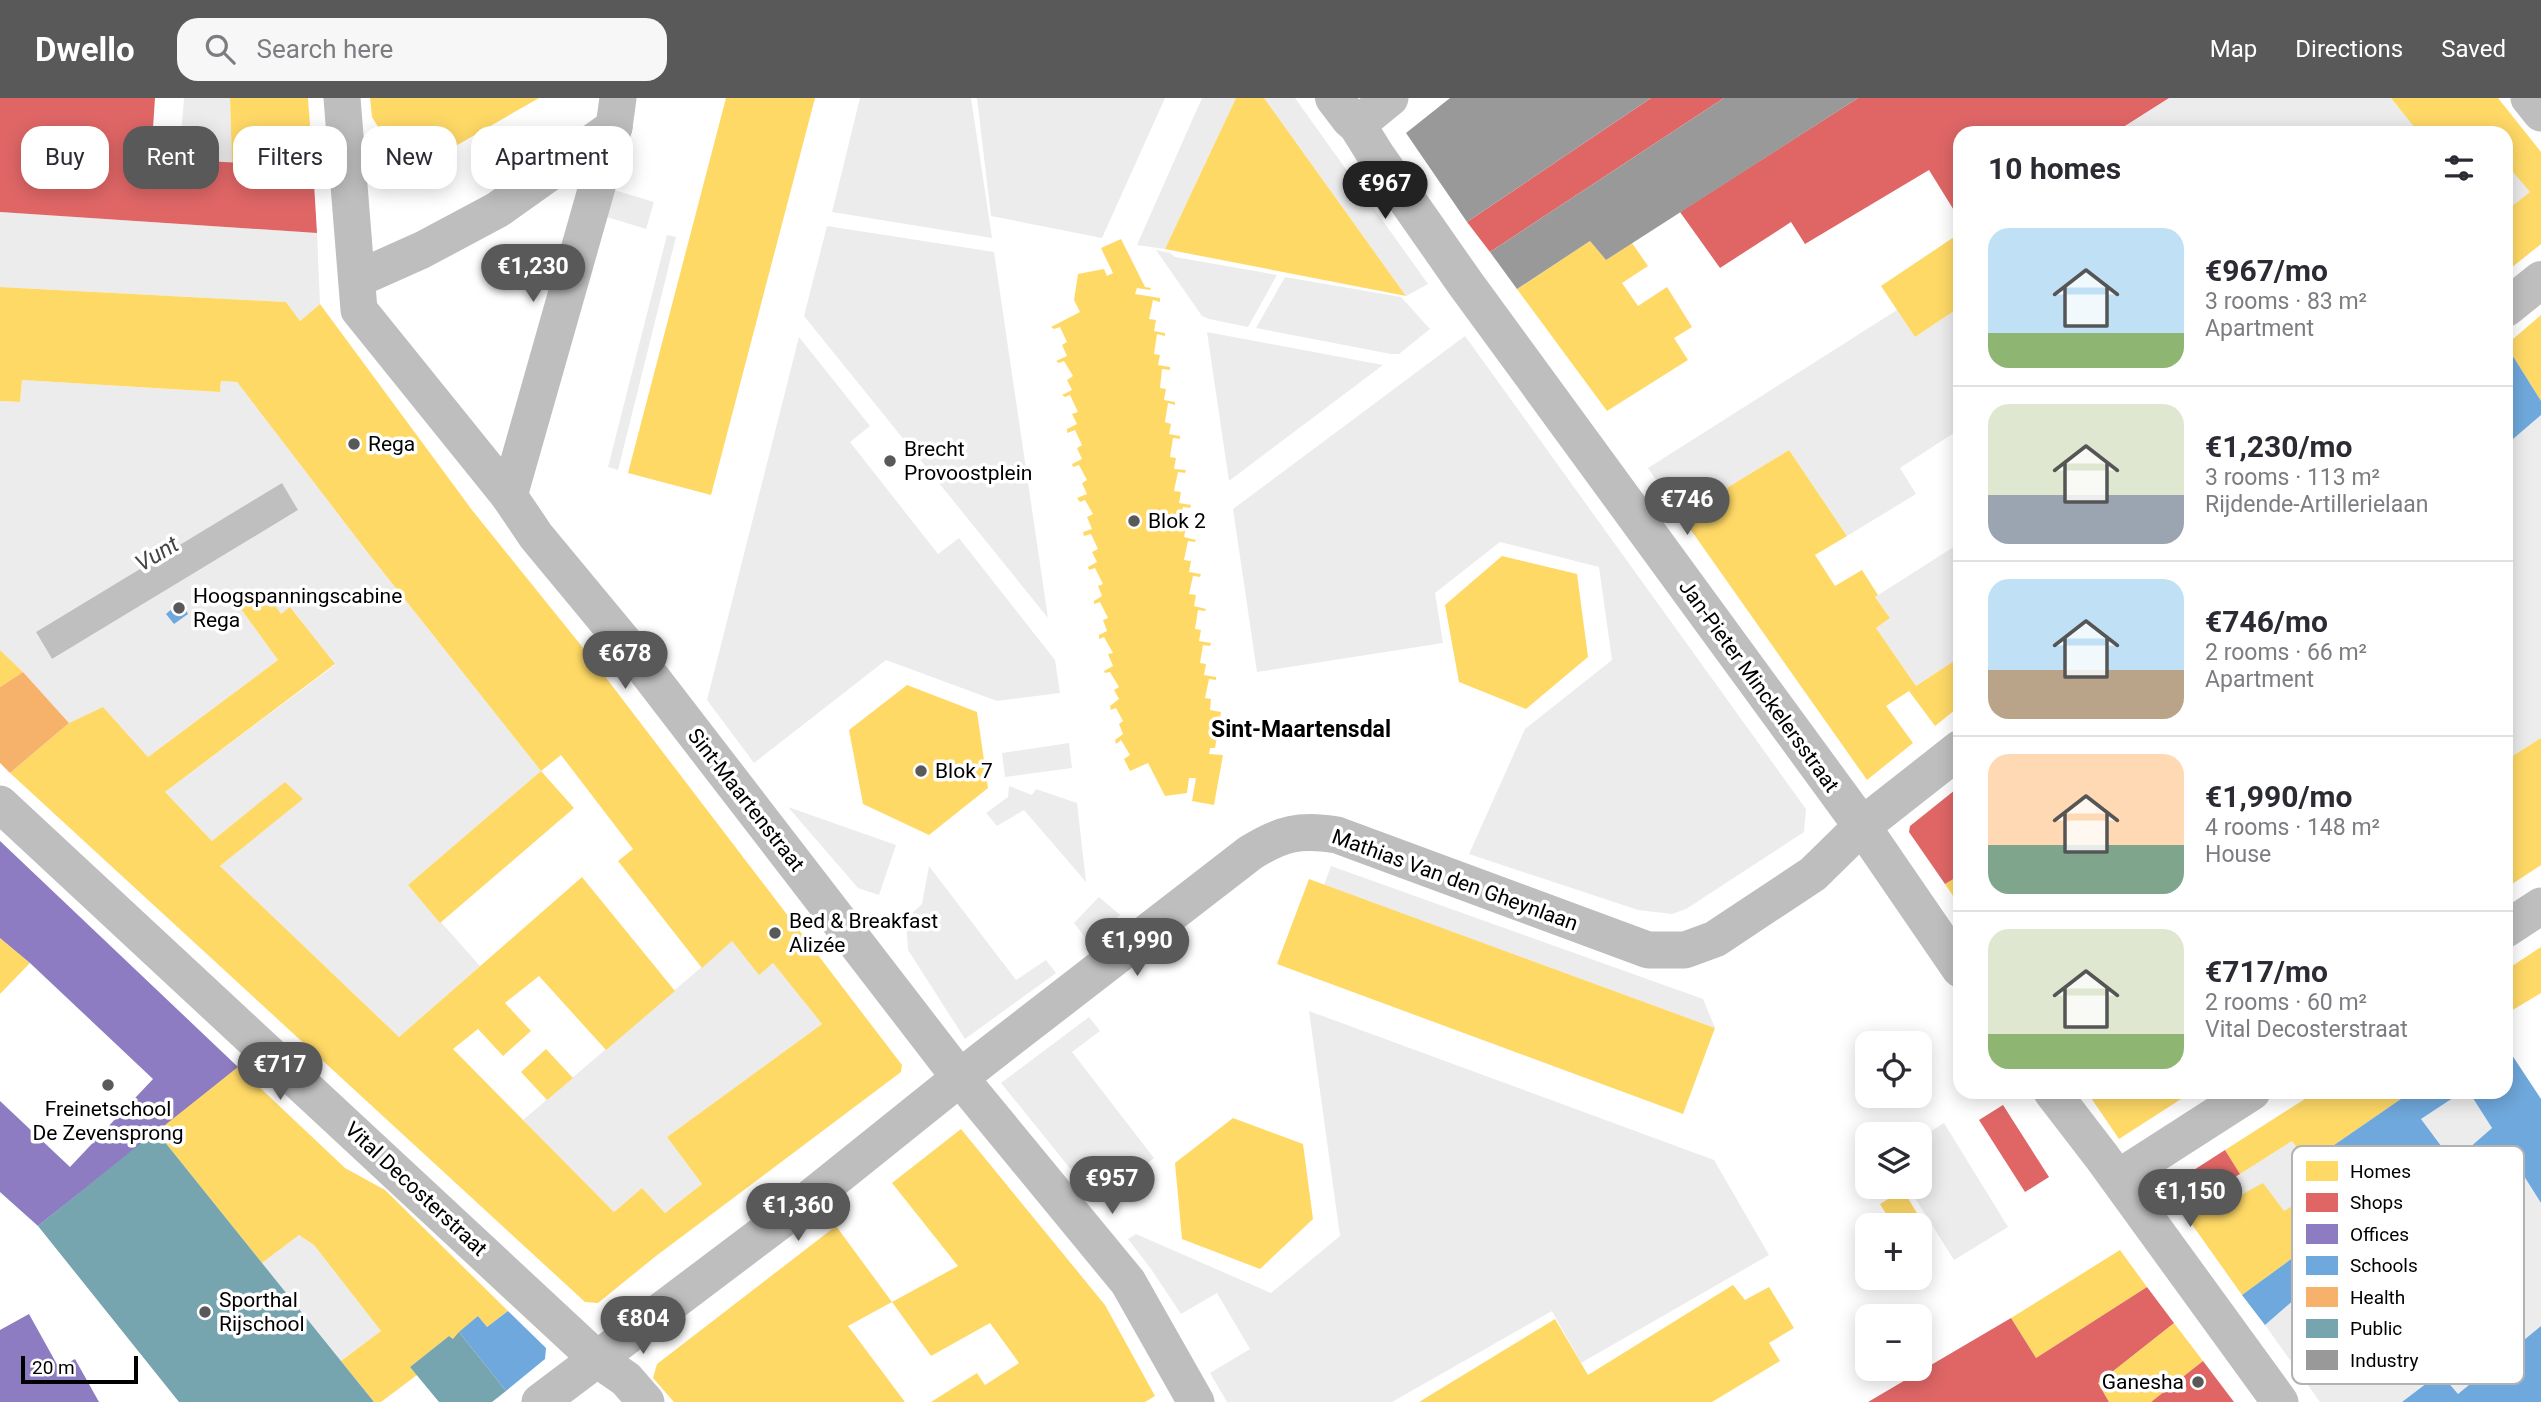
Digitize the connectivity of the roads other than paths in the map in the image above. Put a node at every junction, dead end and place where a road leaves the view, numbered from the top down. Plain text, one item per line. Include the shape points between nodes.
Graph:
1 (342, 98) edge
2 (1390, 98) edge
3 (2529, 98) edge
4 (1346, 111) edge
5 (616, 112) edge
6 (2541, 113) edge
7 (357, 279) junction
8 (2541, 280) edge
9 (2513, 302) edge
10 (509, 496) junction
11 (1953, 754) edge
12 (0, 804) edge
13 (1862, 826) junction
14 (2541, 906) edge
15 (2513, 924) edge
16 (1953, 959) edge
17 (960, 1078) junction
18 (2057, 1099) edge
19 (2241, 1099) edge
20 (2118, 1178) junction
21 (597, 1359) junction
22 (540, 1402) edge
23 (646, 1402) edge
24 (1196, 1402) edge
25 (2280, 1402) edge

1 - 7 street, Sint-Maartenstraat
2 - 4 street
3 - 6 street
4 - 13 street, Jan-Pieter Minckelersstraat via 1465,283
5 - 7 street via 497,211
5 - 10 street
7 - 10 street, Sint-Maartenstraat via 359,310
8 - 9 street
10 - 17 street, Sint-Maartenstraat
11 - 13 street
12 - 21 street, Vital Decosterstraat
13 - 16 street, Jan-Pieter Minckelersstraat
13 - 17 street, Mathias Van den Gheynlaan via 1813,874 1715,939 1668,951 1648,950 1337,835 1288,834 1250,853
14 - 15 street
17 - 21 street, Mathias Van den Gheynlaan
17 - 24 street, Sint-Maartenstraat via 1128,1282
18 - 20 street
19 - 20 street
20 - 25 street
21 - 22 street, Mathias Van den Gheynlaan
21 - 23 street, Vital Decosterstraat via 626,1379

